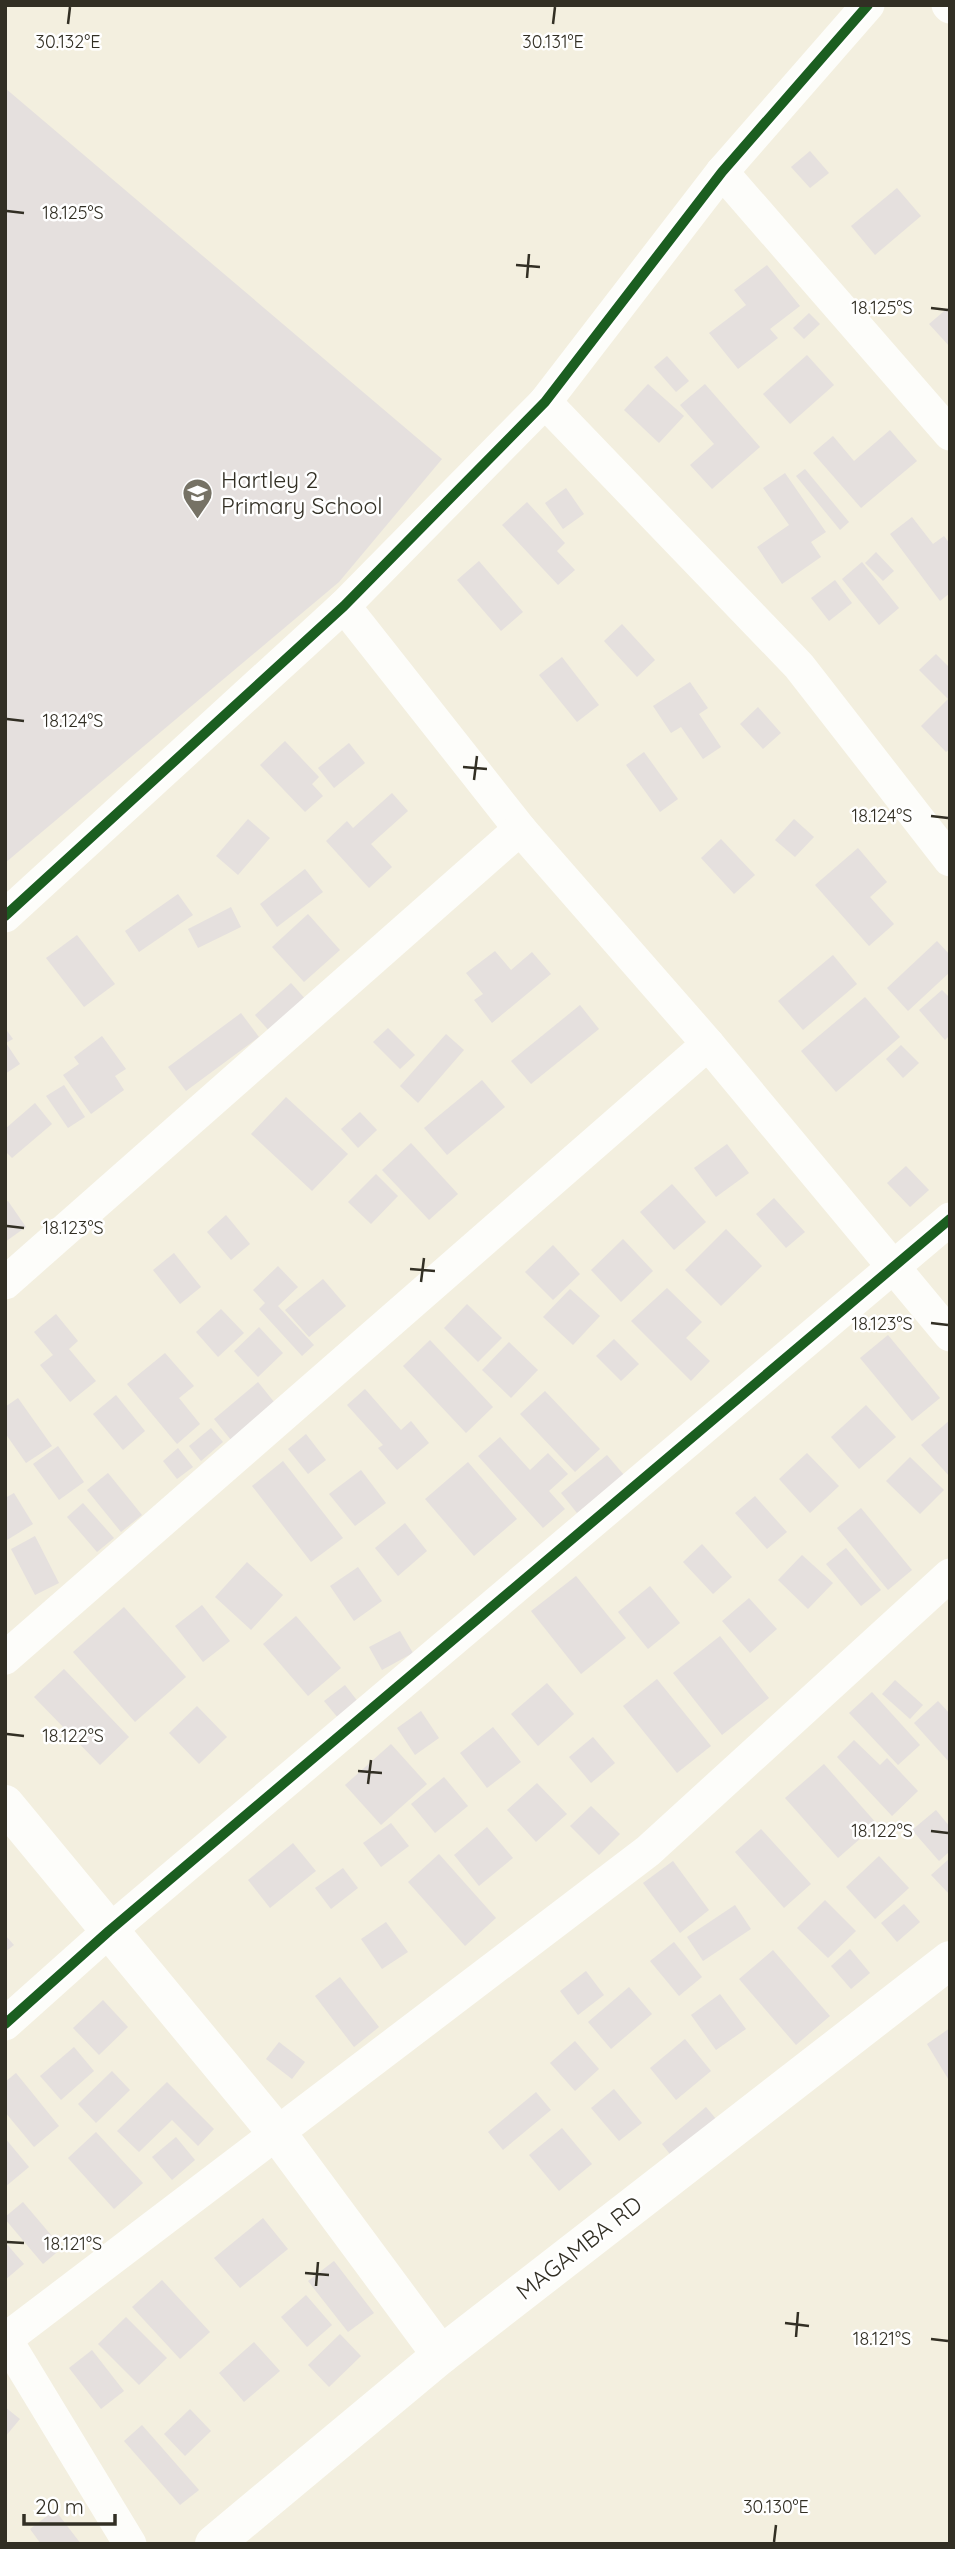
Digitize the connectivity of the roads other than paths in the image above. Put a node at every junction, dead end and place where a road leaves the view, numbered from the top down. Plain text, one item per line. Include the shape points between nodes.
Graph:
1 (868, 5) edge
2 (722, 172) junction
3 (545, 402) junction
4 (950, 434) edge
5 (344, 606) junction
6 (520, 828) junction
7 (950, 860) edge
8 (5, 916) edge
9 (708, 1044) junction
10 (950, 1219) edge
11 (894, 1267) junction
12 (5, 1283) edge
13 (950, 1335) edge
14 (950, 1575) edge
15 (5, 1658) edge
16 (5, 1804) edge
17 (109, 1931) junction
18 (950, 1960) edge
19 (5, 2024) edge
20 (277, 2133) junction
21 (6, 2339) edge
22 (441, 2355) junction
23 (130, 2544) edge
24 (214, 2544) edge

1 - 2 street
2 - 3 street
2 - 4 street
3 - 5 street
3 - 7 street via 799,666
5 - 6 street
5 - 8 street
6 - 9 street
6 - 12 street
9 - 11 street
9 - 15 street
10 - 11 street
11 - 13 street
11 - 17 street
14 - 20 street via 648,1851
16 - 17 street
17 - 19 street
17 - 20 street
18 - 22 street, MAGAMBA RD
20 - 21 street
20 - 22 street
21 - 23 street
22 - 24 street, MAGAMBA RD

